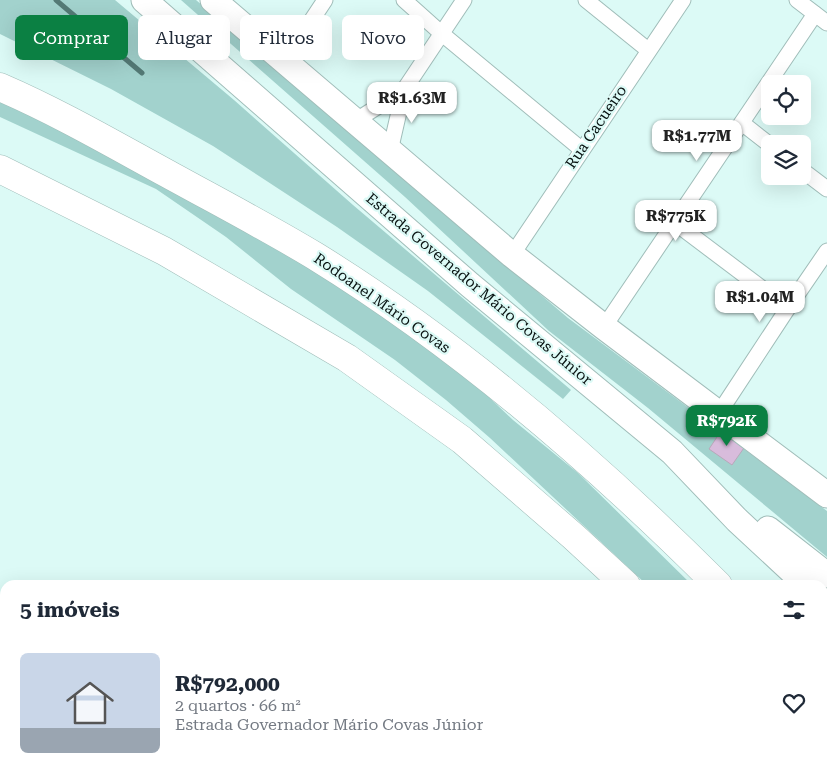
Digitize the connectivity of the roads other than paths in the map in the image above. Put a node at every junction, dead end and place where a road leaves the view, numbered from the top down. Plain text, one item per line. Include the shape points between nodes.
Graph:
1 (144, 0) edge
2 (213, 0) edge
3 (325, 0) edge
4 (404, 0) edge
5 (464, 0) edge
6 (586, 0) edge
7 (683, 0) edge
8 (797, 0) edge
9 (821, 18) edge
10 (441, 33) junction
11 (648, 50) junction
12 (284, 62) junction
13 (0, 86) edge
14 (404, 90) junction
15 (355, 121) junction
16 (742, 123) junction
17 (761, 139) edge
18 (581, 149) junction
19 (390, 151) junction
20 (0, 169) edge
21 (811, 177) edge
22 (827, 189) edge
23 (674, 222) junction
24 (827, 251) edge
25 (512, 255) junction
26 (788, 308) junction
27 (604, 327) junction
28 (719, 413) junction
29 (672, 452) junction
30 (827, 495) edge
31 (827, 576) edge
32 (621, 580) edge
33 (713, 580) edge
34 (802, 580) edge

1 - 29 highway, Estrada Governador Mário Covas Júnior via 470,285
2 - 12 highway
3 - 12 street
4 - 10 street
5 - 10 street
6 - 11 street
7 - 11 street, Rua Cacueiro
8 - 9 street
9 - 16 street
10 - 14 street
10 - 18 street
11 - 18 street, Rua Cacueiro
12 - 15 highway
13 - 33 highway, Rodoanel Mário Covas via 44,106 298,246 396,310 520,405 671,538
14 - 15 street
14 - 19 street
15 - 19 highway
16 - 17 street
16 - 23 street
18 - 25 street, Rua Cacueiro
19 - 25 highway
20 - 32 highway via 164,251 346,358 462,440
21 - 22 street
23 - 26 street
23 - 27 street
24 - 26 street
25 - 27 highway
26 - 28 street
27 - 28 highway
28 - 30 highway
29 - 31 highway
29 - 34 highway, Estrada Governador Mário Covas Júnior via 737,520

